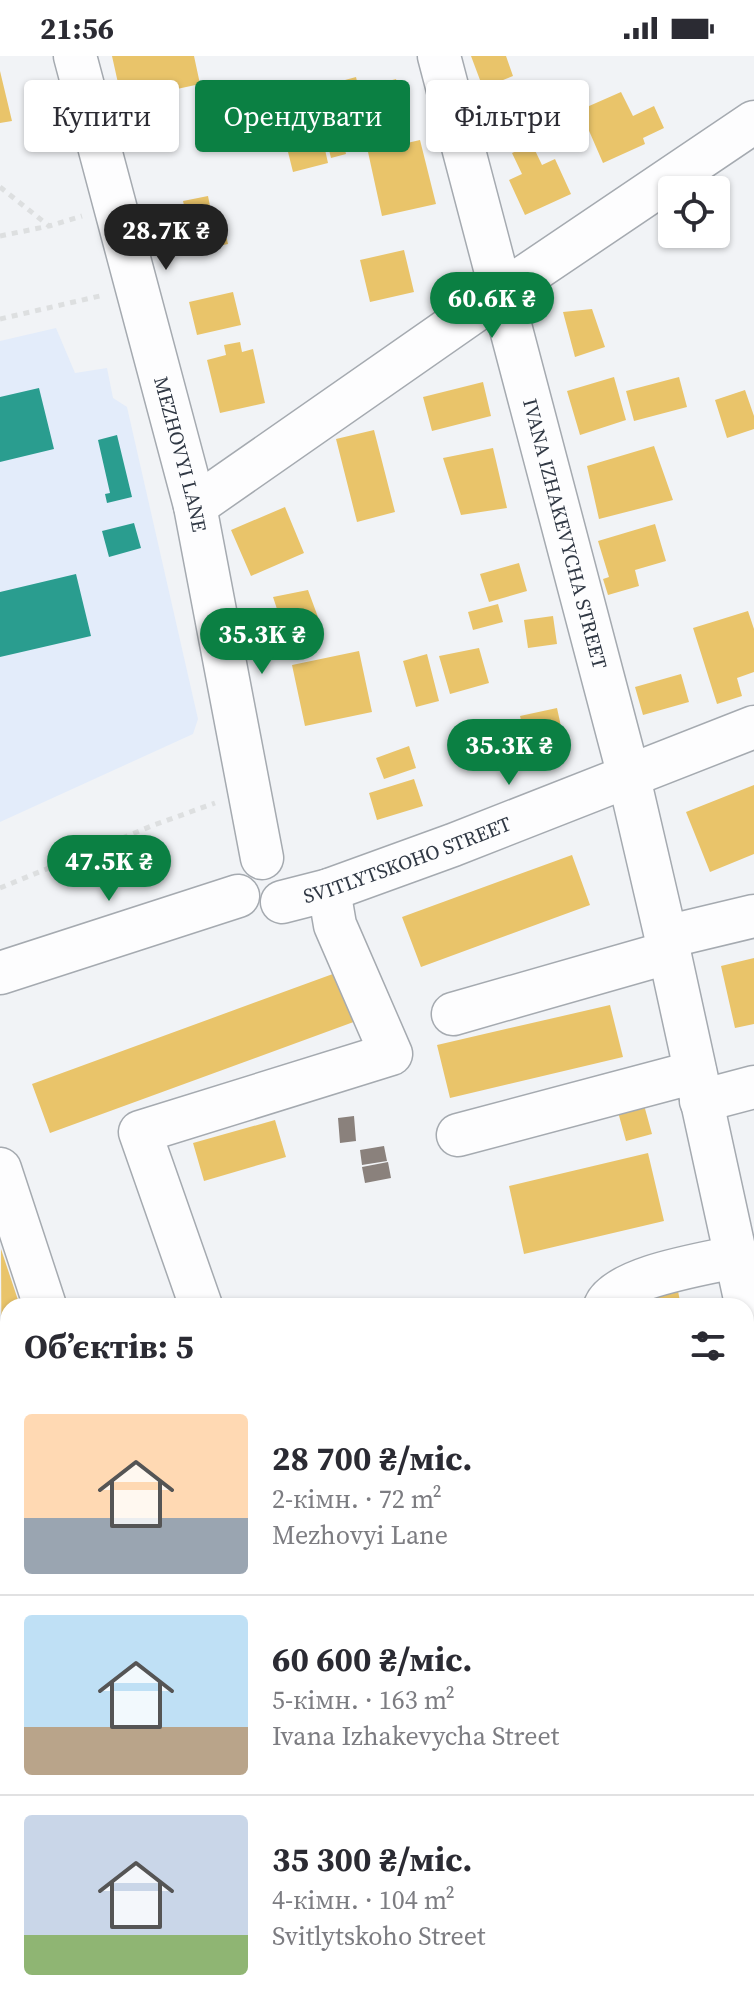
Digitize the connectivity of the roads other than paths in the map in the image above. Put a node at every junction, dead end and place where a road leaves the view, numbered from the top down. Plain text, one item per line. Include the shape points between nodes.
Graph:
1 (75, 56) edge
2 (439, 56) edge
3 (754, 122) edge
4 (502, 292) junction
5 (195, 506) junction
6 (754, 727) edge
7 (628, 775) junction
8 (262, 858) junction
9 (329, 890) junction
10 (238, 896) junction
11 (282, 902) junction
12 (754, 916) edge
13 (668, 945) junction
14 (0, 973) edge
15 (453, 1014) dead end
16 (698, 1087) junction
17 (754, 1087) edge
18 (458, 1135) dead end
19 (0, 1169) edge
20 (735, 1257) junction
21 (42, 1298) edge
22 (198, 1298) edge
23 (608, 1298) edge
24 (744, 1298) edge

1 - 5 street, MEZHOVYI LANE
2 - 4 street, IVANA IZHAKEVYCHA STREET
3 - 4 street
4 - 5 street
4 - 7 street, IVANA IZHAKEVYCHA STREET
5 - 8 street, MEZHOVYI LANE
6 - 7 street, SVITLYTSKOHO STREET
7 - 9 street, SVITLYTSKOHO STREET
7 - 13 street, IVANA IZHAKEVYCHA STREET
8 - 10 street via 240,870
8 - 11 street via 278,864 287,877
9 - 11 street, SVITLYTSKOHO STREET
9 - 22 street via 335,925 391,1054 140,1132
10 - 11 street via 259,910
10 - 14 street
12 - 13 street
13 - 15 street
13 - 16 street, IVANA IZHAKEVYCHA STREET
16 - 17 street
16 - 18 street
16 - 20 street, IVANA IZHAKEVYCHA STREET
19 - 21 street
20 - 23 street via 634,1282
20 - 24 street, IVANA IZHAKEVYCHA STREET

